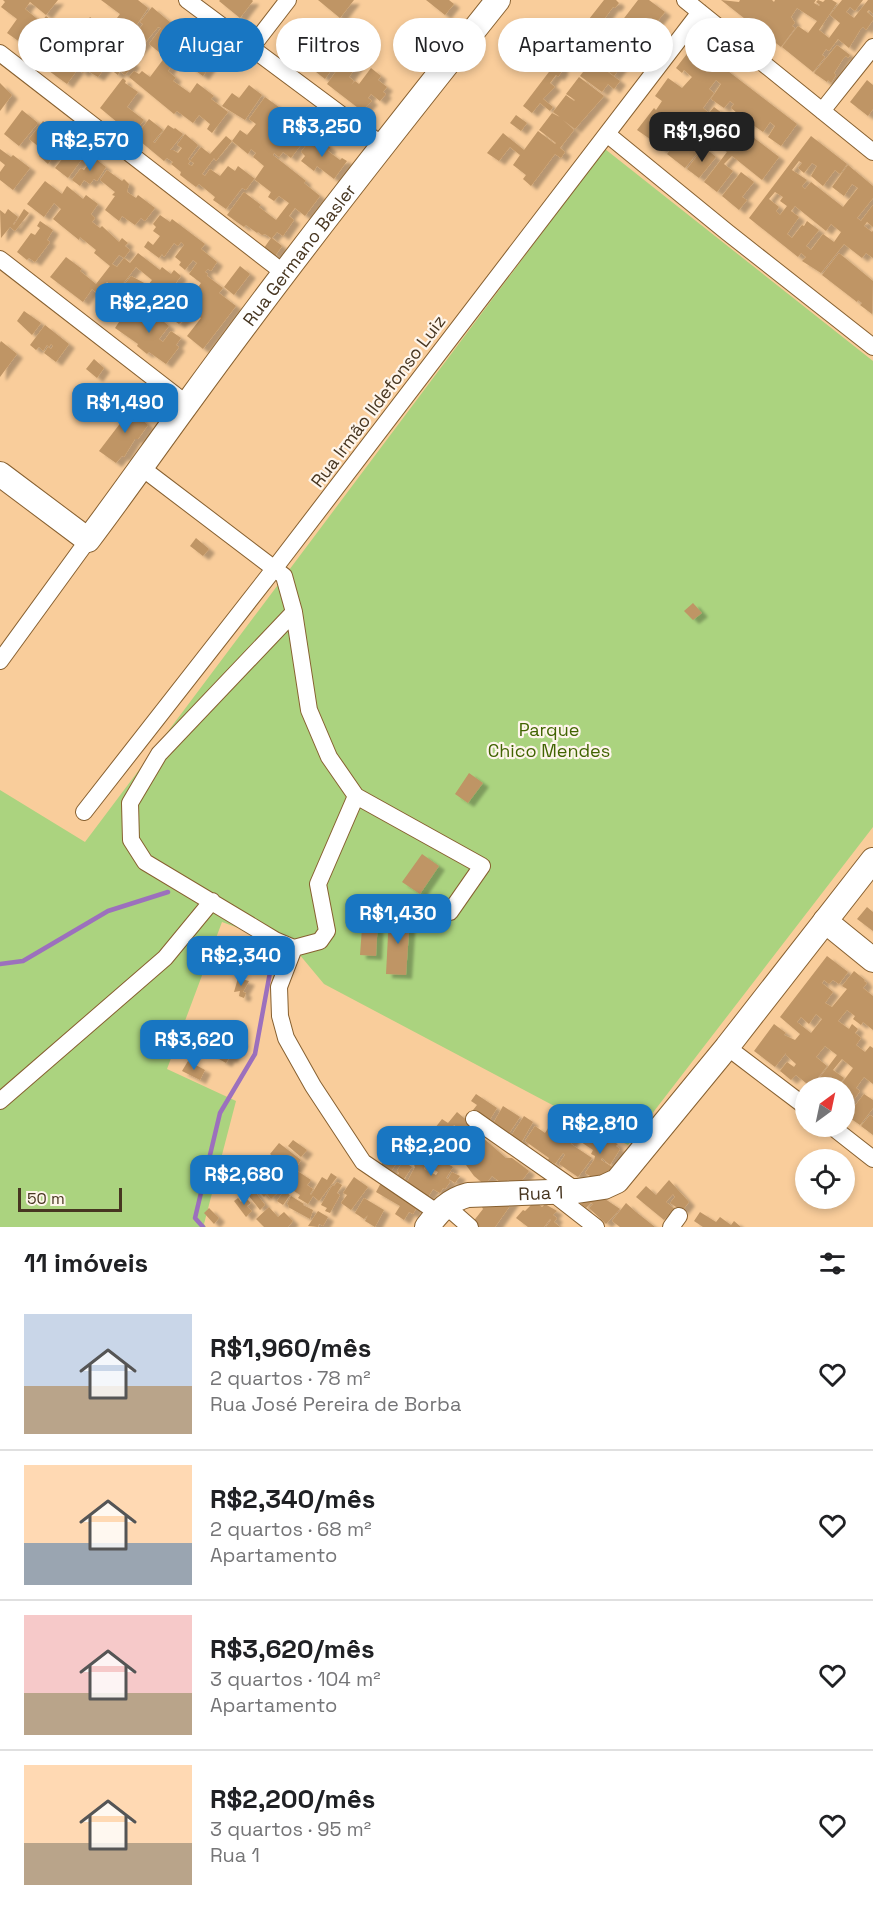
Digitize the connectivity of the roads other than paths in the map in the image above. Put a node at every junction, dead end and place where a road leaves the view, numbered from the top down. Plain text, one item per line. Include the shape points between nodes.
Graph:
1 (187, 0) edge
2 (288, 0) edge
3 (498, 0) edge
4 (686, 0) edge
5 (700, 12) junction
6 (211, 18) edge
7 (264, 32) edge
8 (873, 47) edge
9 (0, 53) edge
10 (264, 57) edge
11 (822, 111) junction
12 (607, 134) junction
13 (382, 145) junction
14 (873, 152) edge
15 (0, 259) edge
16 (284, 273) junction
17 (873, 347) edge
18 (187, 404) junction
19 (142, 468) junction
20 (0, 474) edge
21 (88, 540) junction
22 (274, 569) junction
23 (294, 612) junction
24 (0, 661) edge
25 (356, 796) junction
26 (84, 812) dead end
27 (873, 860) edge
28 (212, 901) junction
29 (450, 912) dead end
30 (825, 921) junction
31 (294, 948) junction
32 (873, 960) edge
33 (728, 1047) junction
34 (795, 1099) edge
35 (0, 1101) edge
36 (474, 1119) dead end
37 (845, 1137) edge
38 (873, 1159) edge
39 (577, 1191) junction
40 (551, 1192) junction
41 (437, 1215) edge
42 (590, 1225) edge
43 (470, 1227) edge

1 - 6 street
2 - 7 street
3 - 13 street, Rua Germano Basler
4 - 5 street
5 - 11 street
5 - 12 street, Rua Irmão Ildefonso Luiz
8 - 11 street
9 - 16 street
10 - 13 street
11 - 14 street
12 - 17 street
12 - 22 street, Rua Irmão Ildefonso Luiz
13 - 16 street, Rua Germano Basler
15 - 18 street
16 - 18 street, Rua Germano Basler
18 - 19 street, Rua Germano Basler
19 - 21 street, Rua Germano Basler
19 - 22 street
20 - 21 street
21 - 24 street, Rua Germano Basler
22 - 23 street via 284,576
22 - 26 street, Rua Irmão Ildefonso Luiz
23 - 25 street via 309,710 328,757
23 - 28 street via 159,754 130,803 131,840 146,862
25 - 29 street via 482,866
25 - 31 street via 318,884 327,932 320,941
27 - 30 street, Rua 1
28 - 31 street
28 - 35 street via 165,958
30 - 32 street
30 - 33 street, Rua 1
31 - 41 street via 279,987 286,1038 363,1162
33 - 34 street
33 - 39 street, Rua 1 via 617,1181
36 - 39 street
37 - 38 street
39 - 40 street, Rua 1
40 - 41 street, Rua 1 via 468,1195 455,1198
40 - 42 street
41 - 43 street

